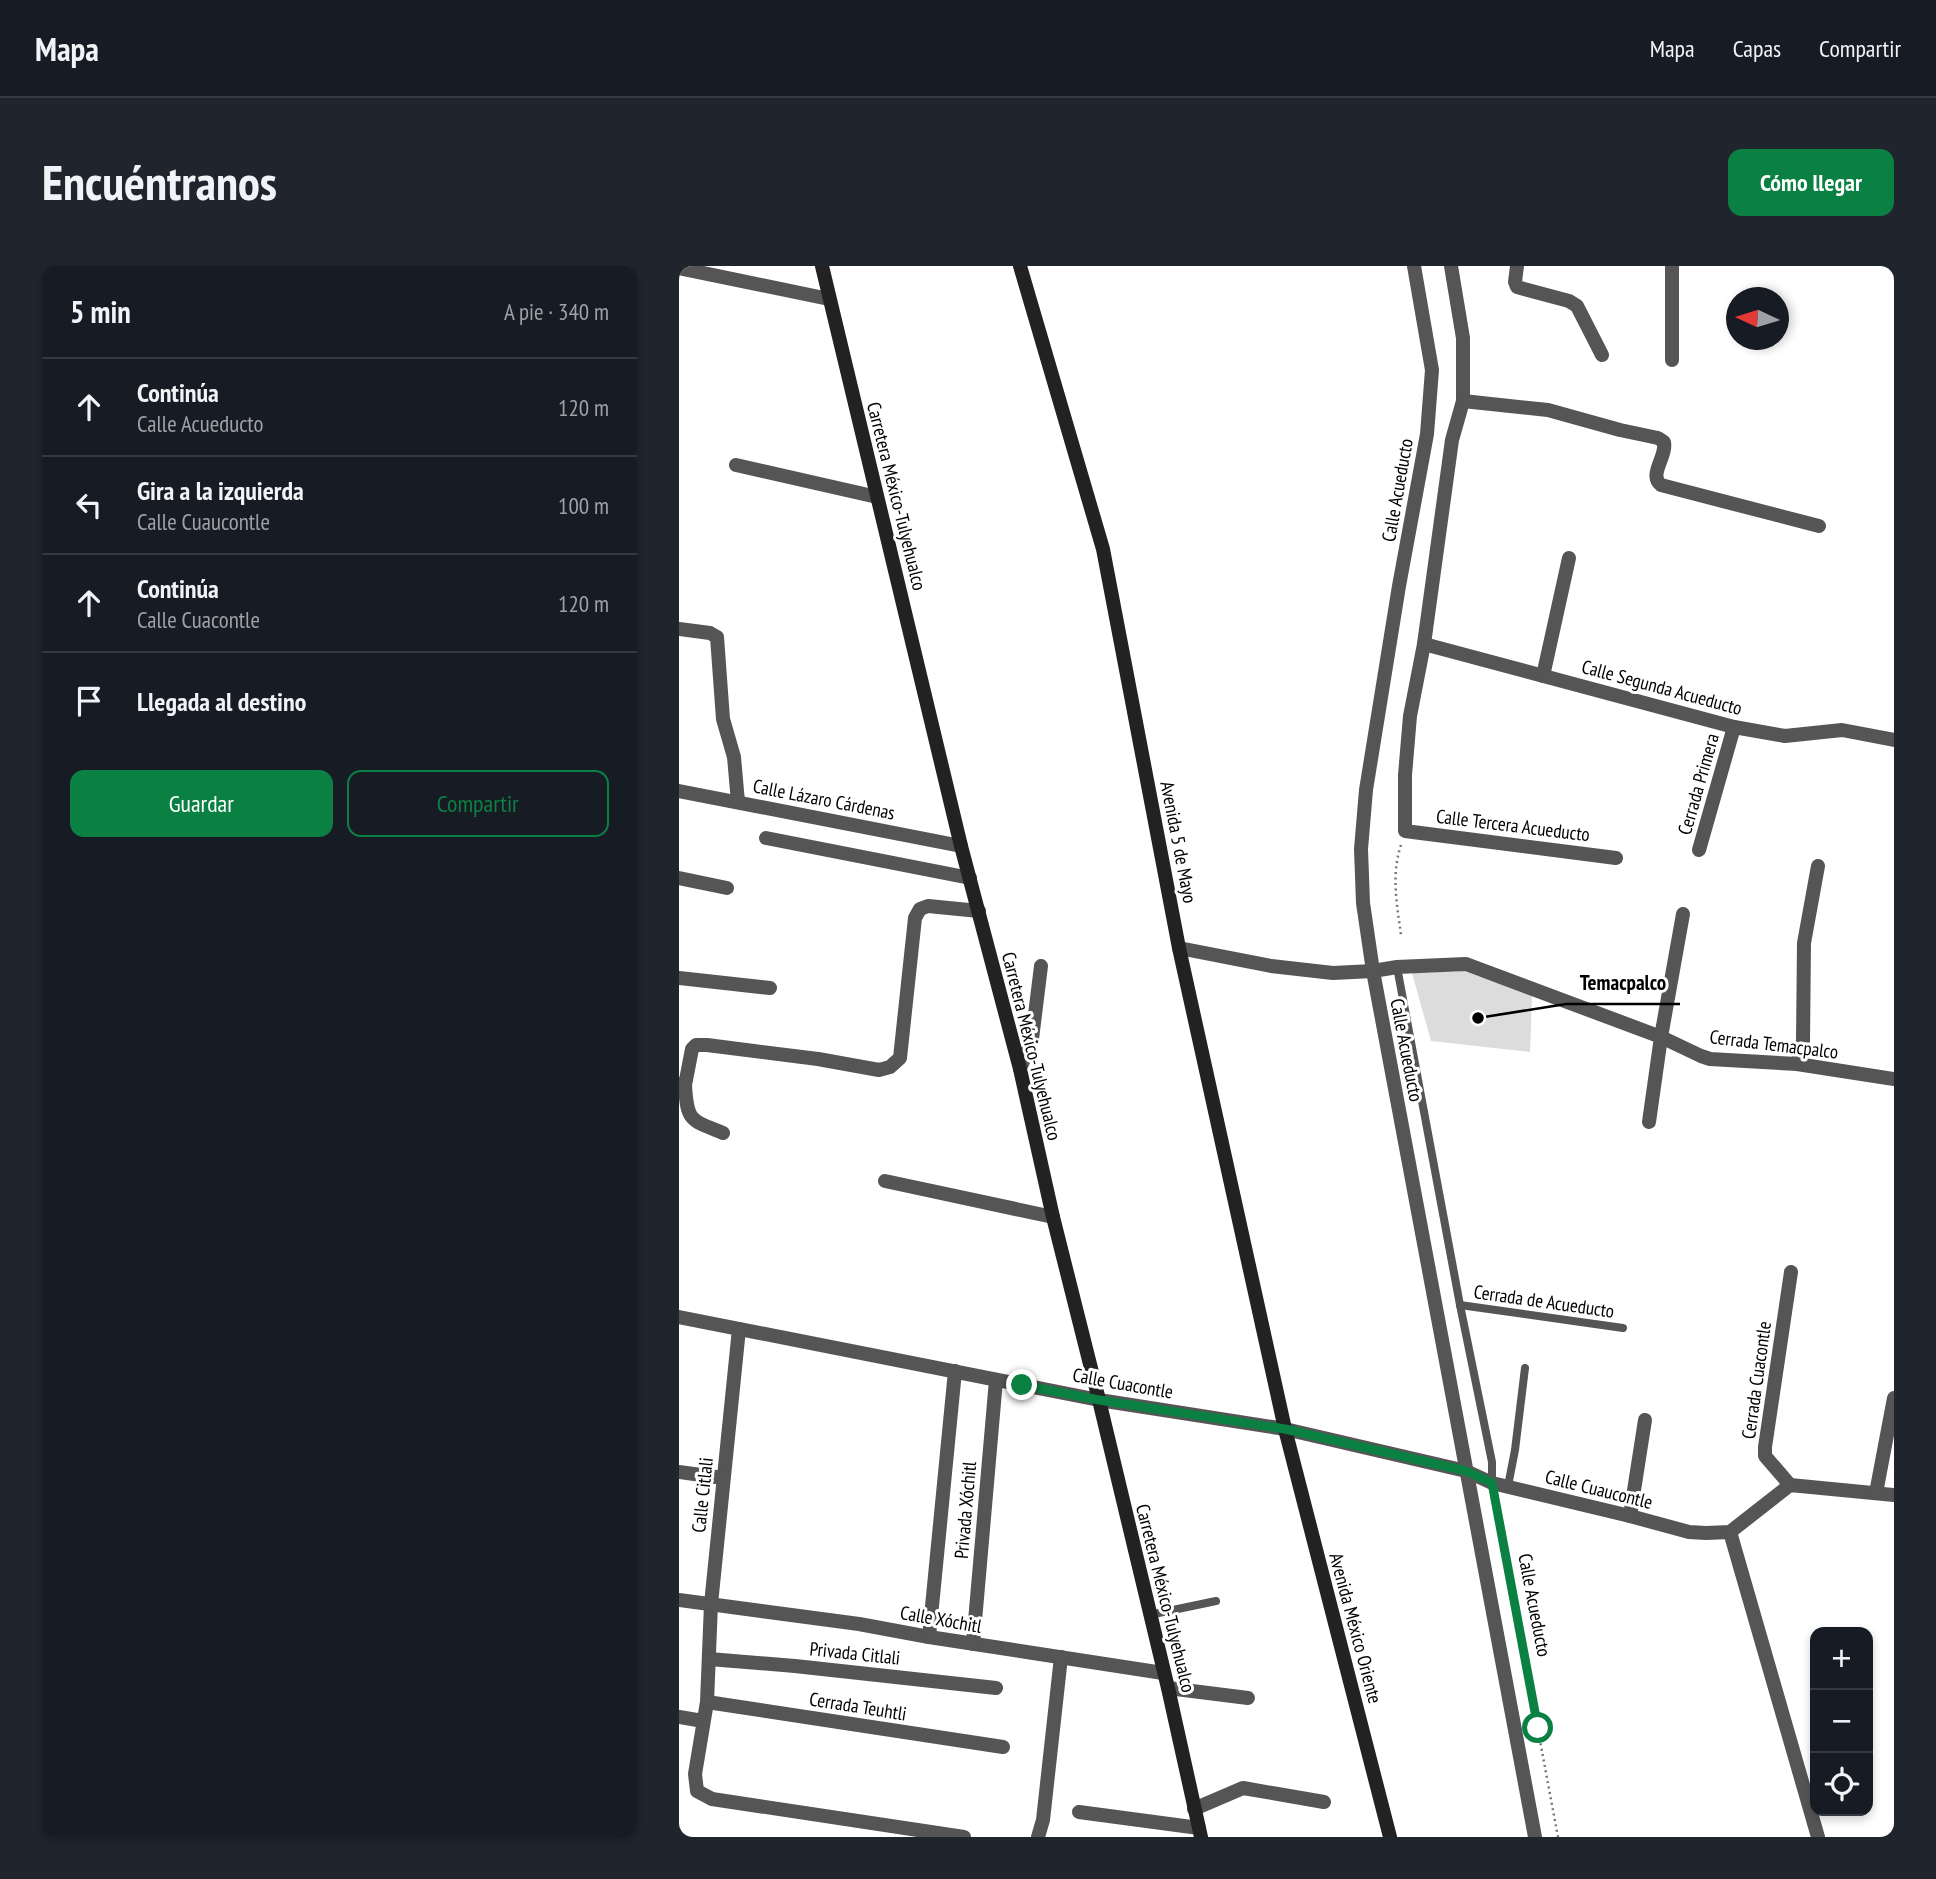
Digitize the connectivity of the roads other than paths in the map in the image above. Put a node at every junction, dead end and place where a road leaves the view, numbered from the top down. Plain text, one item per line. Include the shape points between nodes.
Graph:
1 (822, 266) edge
2 (1020, 266) edge
3 (1414, 266) edge
4 (1451, 266) edge
5 (1517, 266) edge
6 (1672, 266) edge
7 (679, 268) edge
8 (829, 299) junction
9 (1602, 355) dead end
10 (1672, 360) dead end
11 (1463, 401) junction
12 (736, 465) dead end
13 (877, 497) junction
14 (1819, 526) dead end
15 (1569, 558) dead end
16 (679, 629) edge
17 (1424, 645) junction
18 (1543, 676) junction
19 (1734, 727) junction
20 (1894, 740) edge
21 (679, 791) edge
22 (739, 802) junction
23 (766, 838) dead end
24 (961, 846) junction
25 (1699, 850) dead end
26 (1616, 858) dead end
27 (1818, 866) dead end
28 (679, 878) edge
29 (970, 878) junction
30 (727, 888) dead end
31 (979, 911) junction
32 (1683, 914) dead end
33 (1179, 947) junction
34 (1041, 966) dead end
35 (1397, 967) junction
36 (1373, 971) junction
37 (679, 978) edge
38 (770, 988) dead end
39 (1661, 1037) junction
40 (1797, 1064) junction
41 (1020, 1069) junction
42 (1894, 1079) edge
43 (682, 1085) edge
44 (1649, 1122) dead end
45 (723, 1133) dead end
46 (885, 1181) dead end
47 (1053, 1217) junction
48 (1791, 1272) dead end
49 (1461, 1305) junction
50 (679, 1317) edge
51 (1623, 1328) dead end
52 (739, 1329) junction
53 (1525, 1368) dead end
54 (955, 1371) junction
55 (996, 1380) junction
56 (1894, 1398) edge
57 (1099, 1400) junction
58 (1645, 1420) dead end
59 (1285, 1429) junction
60 (1466, 1471) junction
61 (679, 1472) edge
62 (723, 1478) junction
63 (1492, 1483) junction
64 (1790, 1485) junction
65 (1508, 1486) junction
66 (1876, 1493) junction
67 (1894, 1495) edge
68 (1630, 1516) junction
69 (1730, 1532) junction
70 (679, 1600) edge
71 (1216, 1601) dead end
72 (711, 1604) junction
73 (1149, 1615) junction
74 (929, 1637) junction
75 (973, 1644) junction
76 (1061, 1657) junction
77 (709, 1659) junction
78 (1163, 1672) junction
79 (996, 1688) dead end
80 (1168, 1688) junction
81 (1248, 1698) dead end
82 (707, 1702) junction
83 (679, 1717) edge
84 (703, 1721) junction
85 (1003, 1747) dead end
86 (1325, 1802) dead end
87 (1194, 1809) junction
88 (1079, 1812) dead end
89 (1200, 1832) edge
90 (964, 1837) edge
91 (1038, 1837) edge
92 (1390, 1837) edge
93 (1535, 1837) edge
94 (1818, 1837) edge

1 - 8 main road, Carretera México-Tulyehualco
2 - 33 main road, Avenida 5 de Mayo via 1103,549
3 - 36 street, Calle Acueducto via 1432,370 1427,434 1366,790 1363,903
4 - 11 street via 1463,338
5 - 9 street via 1517,287 1577,306
6 - 10 street
7 - 8 street
8 - 13 main road, Carretera México-Tulyehualco
11 - 14 street via 1548,411 1658,438 1665,450 1655,477 1661,485
11 - 17 street via 1448,463
12 - 13 street
13 - 24 main road, Carretera México-Tulyehualco
15 - 18 street
16 - 22 street via 717,637 723,719 734,757
17 - 18 street, Calle Segunda Acueducto
17 - 26 street, Calle Tercera Acueducto via 1411,716 1405,831
18 - 19 street, Calle Segunda Acueducto
19 - 20 street, Calle Segunda Acueducto via 1785,736 1842,730
19 - 25 street, Cerrada Primera
21 - 22 street, Calle Lázaro Cárdenas
22 - 24 street, Calle Lázaro Cárdenas
23 - 29 street
24 - 29 main road, Carretera México-Tulyehualco
27 - 40 street via 1804,943 1803,1041
28 - 30 street
29 - 31 main road, Carretera México-Tulyehualco
31 - 41 main road, Carretera México-Tulyehualco
31 - 43 street via 920,909 915,918 900,1058 891,1067 879,1070 697,1045
32 - 39 street
33 - 36 street, Cerrada Temacpalco via 1283,967 1333,973
33 - 59 main road, Avenida 5 de Mayo
34 - 41 street via 1032,1039
35 - 36 street, Cerrada Temacpalco
35 - 39 street, Cerrada Temacpalco via 1466,964
35 - 49 lane, Calle Acueducto
36 - 60 street, Calle Acueducto
37 - 38 street
39 - 40 street, Cerrada Temacpalco via 1710,1059
39 - 44 street
40 - 42 street, Cerrada Temacpalco
41 - 47 main road, Carretera México-Tulyehualco
43 - 45 street via 694,1121
46 - 47 street
47 - 57 main road, Carretera México-Tulyehualco
48 - 64 street, Cerrada Cuacontle via 1765,1447 1765,1456
49 - 51 lane, Cerrada de Acueducto
49 - 63 lane, Calle Acueducto via 1492,1462
50 - 52 street, Calle Cuacontle
52 - 54 street, Calle Cuacontle
52 - 62 street, Calle Citlali
53 - 65 lane
54 - 55 street, Calle Cuacontle
54 - 74 street
55 - 57 street, Calle Cuacontle
55 - 75 street, Privada Xóchitl
56 - 66 street
57 - 59 street, Calle Cuacontle
57 - 73 main road, Carretera México-Tulyehualco
58 - 68 street
59 - 60 street, Calle Cuaucontle
59 - 92 main road, Avenida México Oriente
60 - 63 street, Calle Cuaucontle
60 - 93 street, Calle Acueducto
61 - 62 street
62 - 72 street, Calle Citlali
63 - 65 street, Calle Cuaucontle
64 - 66 street
64 - 69 street
65 - 68 street, Calle Cuaucontle
66 - 67 street
68 - 69 street, Calle Cuaucontle via 1689,1532
69 - 94 street
70 - 72 street, Calle Xóchitl
71 - 73 lane
72 - 74 street, Calle Xóchitl
72 - 77 street, Calle Citlali
73 - 78 main road, Carretera México-Tulyehualco
74 - 75 street, Calle Xóchitl
75 - 76 street, Calle Xóchitl
76 - 78 street, Calle Xóchitl
76 - 91 street
77 - 79 street, Privada Citlali
77 - 82 street, Calle Citlali
78 - 80 main road, Carretera México-Tulyehualco
80 - 81 street
80 - 87 main road, Carretera México-Tulyehualco
82 - 84 street, Calle Citlali
82 - 85 street, Cerrada Teuhtli
83 - 84 street
84 - 90 street, Calle Citlali via 695,1774 697,1791 712,1799
86 - 87 street via 1243,1788
87 - 89 main road, Carretera México-Tulyehualco
88 - 89 street

